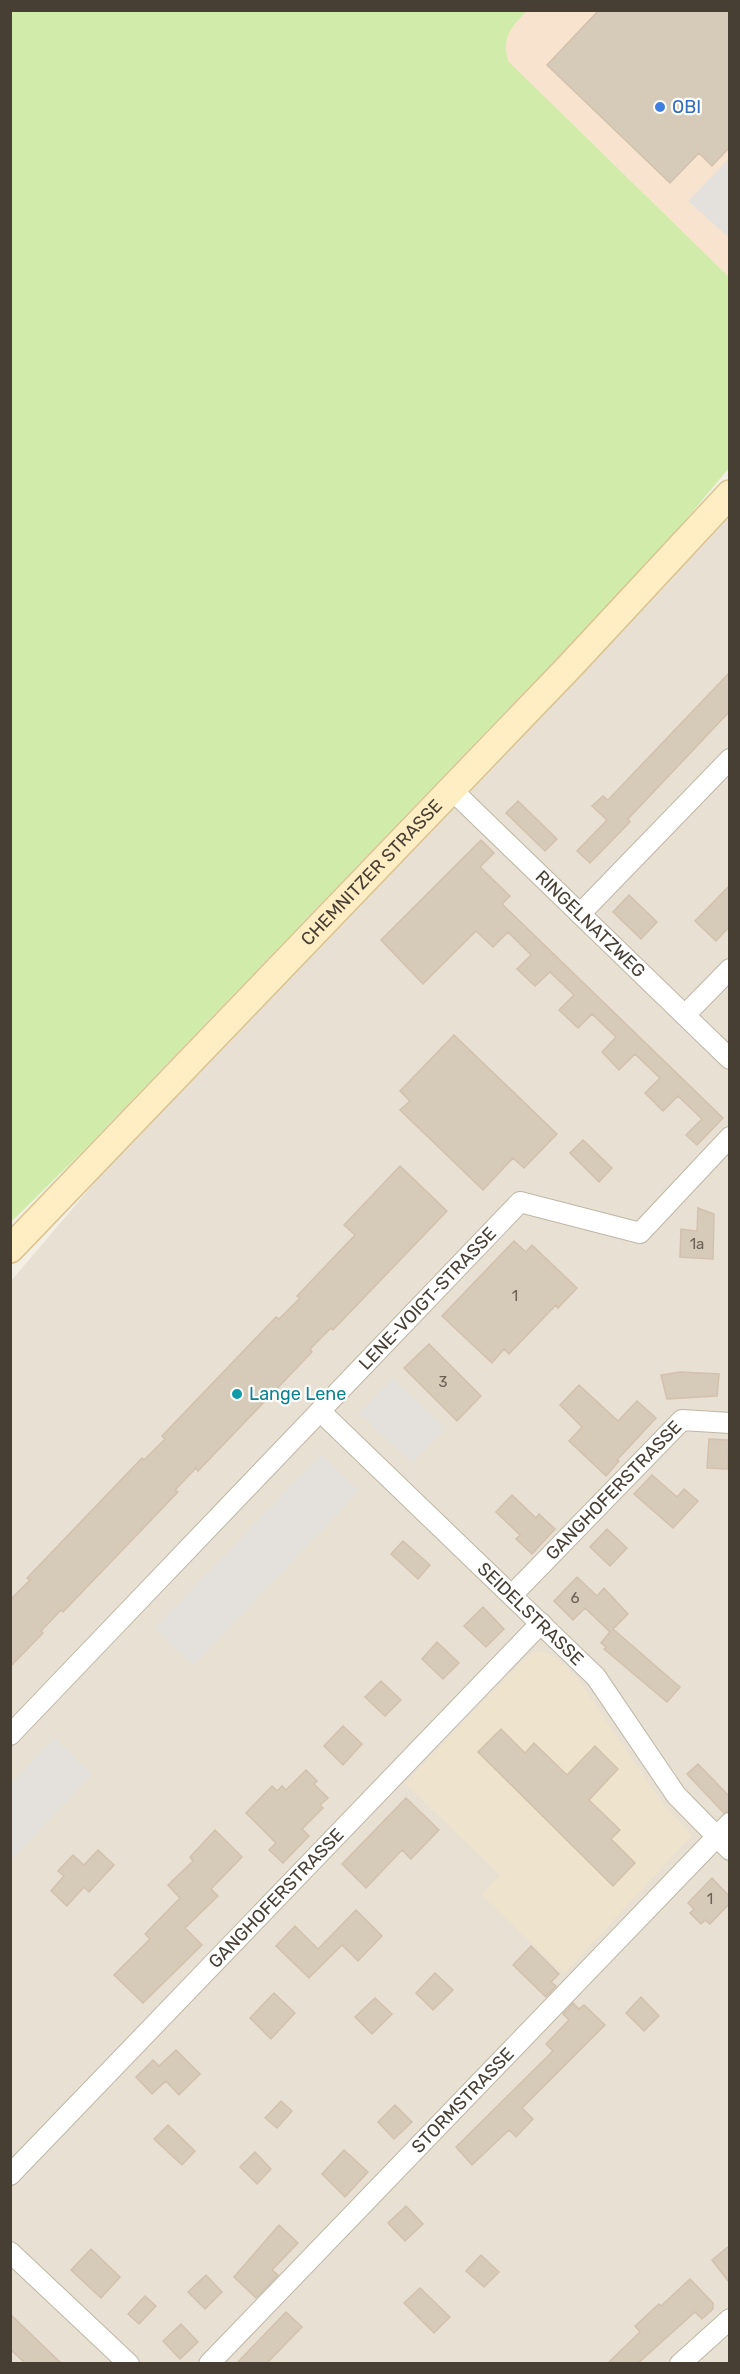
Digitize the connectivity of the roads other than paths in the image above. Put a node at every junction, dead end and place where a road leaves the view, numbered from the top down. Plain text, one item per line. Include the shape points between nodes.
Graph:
1 (729, 494) edge
2 (729, 759) edge
3 (451, 789) junction
4 (580, 914) junction
5 (729, 969) edge
6 (685, 1016) junction
7 (729, 1059) edge
8 (729, 1137) edge
9 (10, 1249) edge
10 (321, 1412) junction
11 (729, 1423) edge
12 (512, 1595) junction
13 (541, 1623) junction
14 (10, 1735) edge
15 (725, 1836) edge
16 (10, 2175) edge
17 (10, 2252) edge
18 (729, 2319) edge
19 (129, 2364) edge
20 (209, 2364) edge
21 (680, 2364) edge

1 - 3 main road, CHEMNITZER STRASSE
2 - 4 street
3 - 4 street, RINGELNATZWEG
3 - 9 main road, CHEMNITZER STRASSE
4 - 6 street, RINGELNATZWEG
5 - 6 street
6 - 7 street, RINGELNATZWEG
8 - 10 street, LENE-VOIGT-STRASSE via 640,1233 520,1202
10 - 12 street, SEIDELSTRASSE
10 - 14 street, LENE-VOIGT-STRASSE
11 - 12 street, GANGHOFERSTRASSE via 682,1420
12 - 13 street, SEIDELSTRASSE
13 - 15 street, SEIDELSTRASSE via 596,1677 676,1794
13 - 16 street, GANGHOFERSTRASSE
15 - 20 street, STORMSTRASSE
17 - 19 street
18 - 21 street

